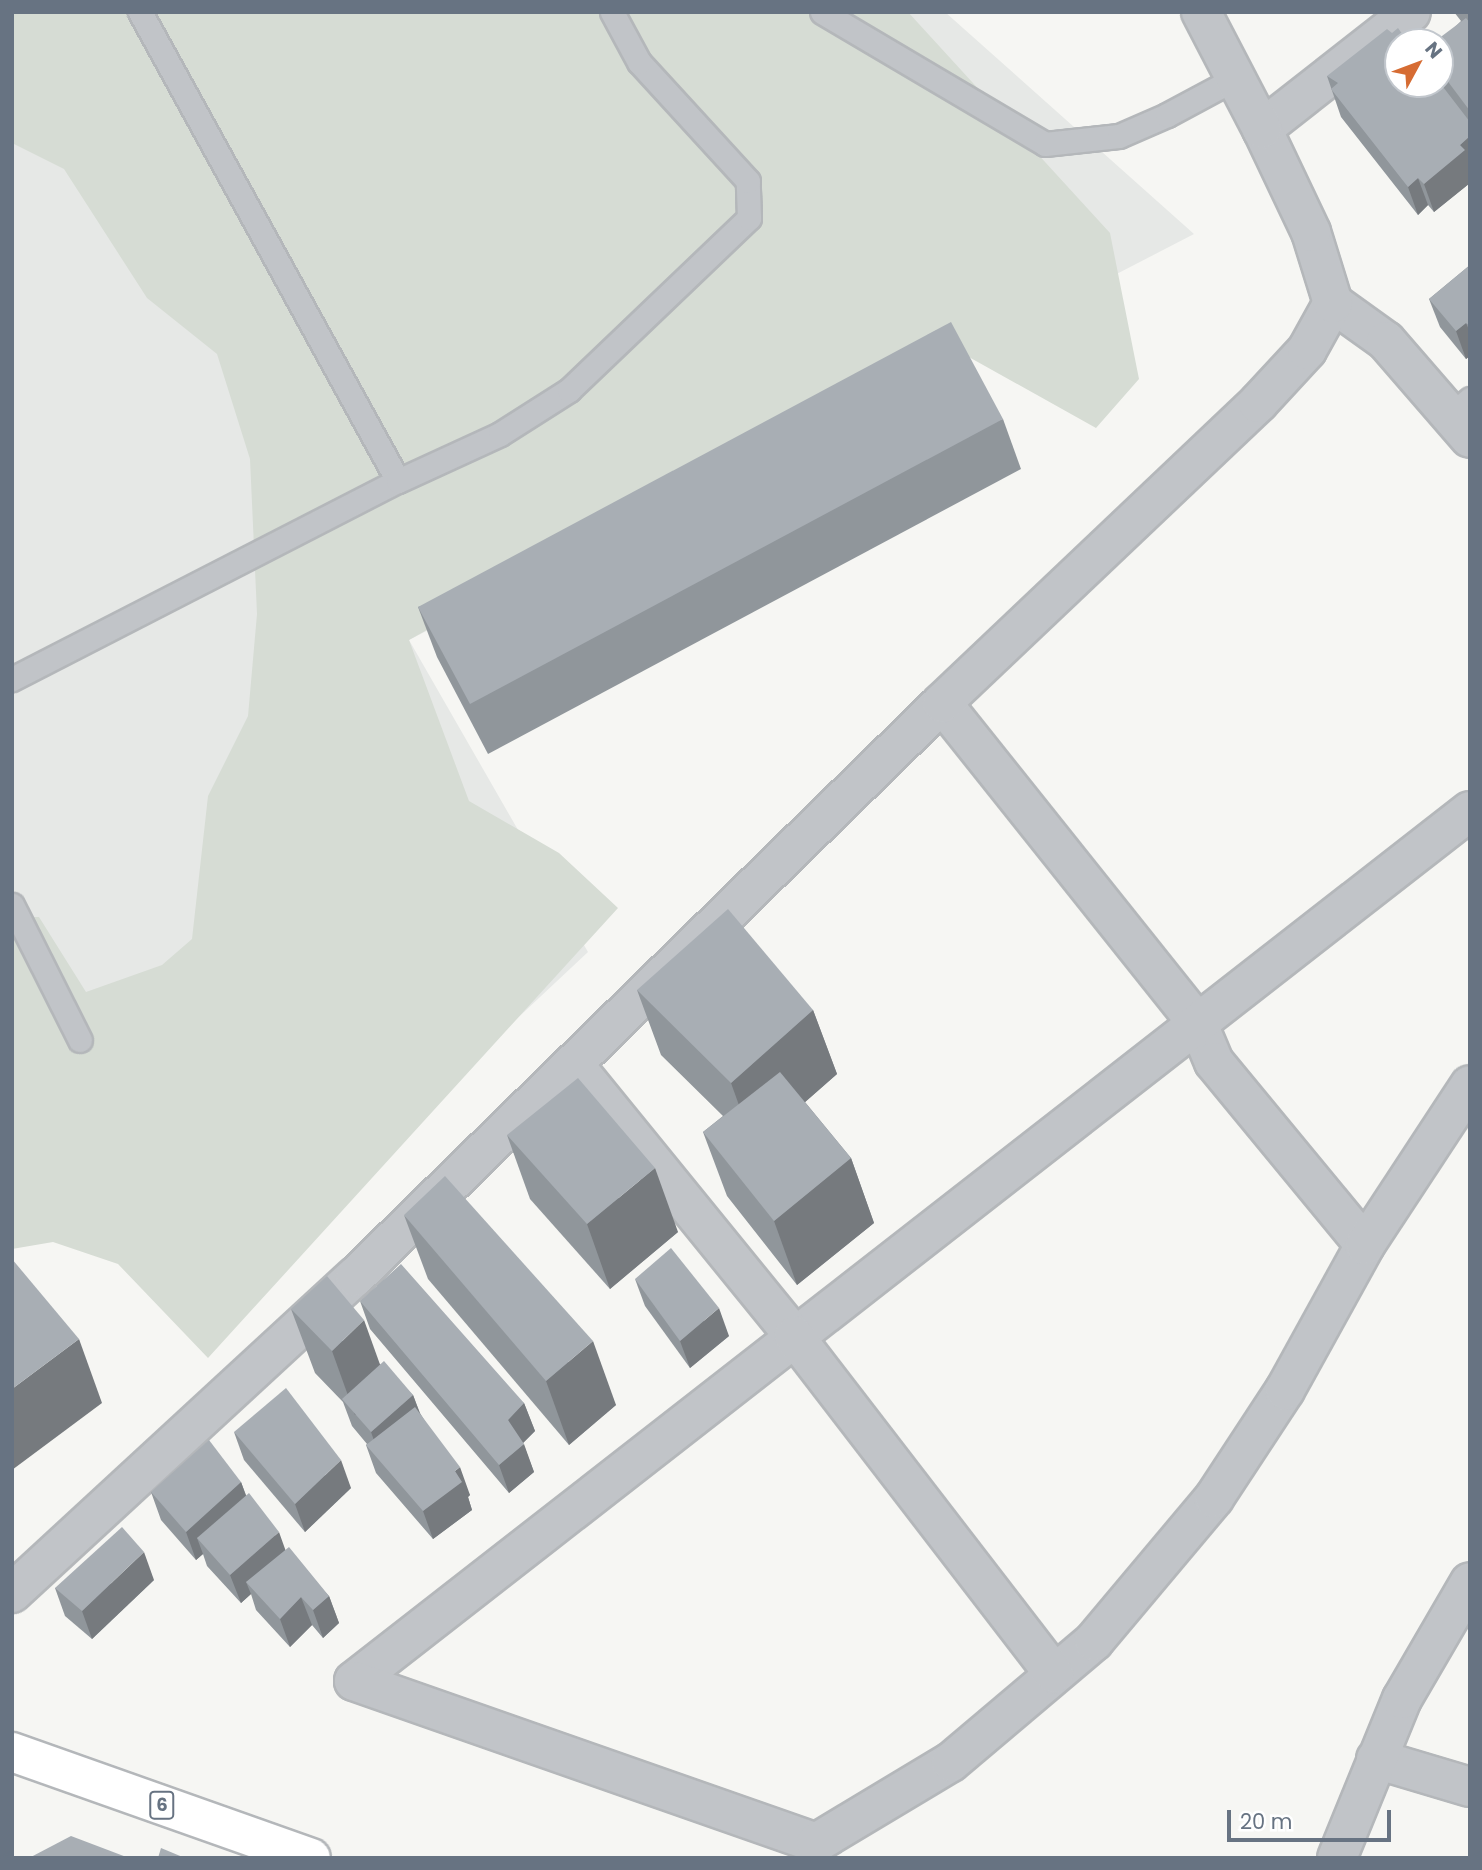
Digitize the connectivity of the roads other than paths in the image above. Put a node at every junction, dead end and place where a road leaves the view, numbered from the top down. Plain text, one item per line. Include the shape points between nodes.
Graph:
1 (140, 12) edge
2 (612, 12) edge
3 (822, 12) edge
4 (1201, 12) edge
5 (1411, 12) edge
6 (1236, 78) junction
7 (1262, 129) junction
8 (1333, 303) junction
9 (1463, 418) edge
10 (398, 481) junction
11 (12, 679) edge
12 (942, 703) junction
13 (1470, 811) edge
14 (12, 905) edge
15 (1198, 1024) junction
16 (80, 1040) dead end
17 (574, 1065) junction
18 (1470, 1085) edge
19 (1365, 1245) junction
20 (794, 1336) junction
21 (1470, 1581) edge
22 (12, 1593) edge
23 (1054, 1674) junction
24 (12, 1752) edge
25 (1376, 1759) junction
26 (1470, 1787) edge
27 (312, 1858) edge
28 (1337, 1858) edge

1 - 10 lane
2 - 10 lane via 639,62 748,181 749,218 569,390 500,434
3 - 6 lane via 1045,144 1119,136
4 - 6 street
5 - 7 street
6 - 7 street
7 - 8 street via 1311,232
8 - 9 street via 1386,341
8 - 12 street via 1307,350 1258,403
10 - 11 lane
12 - 15 street
12 - 17 street
13 - 15 street
14 - 16 lane
15 - 19 street via 1214,1062
15 - 20 street
17 - 20 street
17 - 22 street via 355,1277
18 - 19 street
19 - 23 street via 1285,1390 1213,1498 1094,1641
20 - 23 street
20 - 23 street via 355,1681 816,1843 951,1762
21 - 25 street via 1402,1699
24 - 27 highway, 6
25 - 26 street
25 - 28 street

